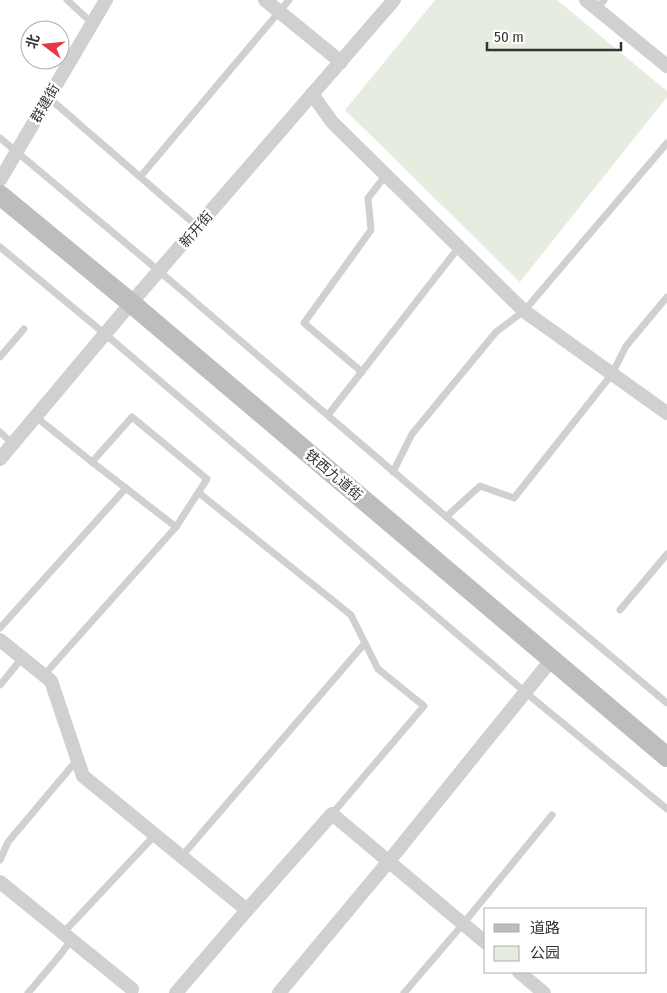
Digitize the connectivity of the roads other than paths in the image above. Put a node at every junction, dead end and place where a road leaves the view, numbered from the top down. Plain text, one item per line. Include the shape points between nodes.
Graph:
1 (66, 0) edge
2 (106, 0) edge
3 (265, 0) edge
4 (290, 0) edge
5 (394, 0) edge
6 (595, 3) edge
7 (279, 12) junction
8 (92, 23) junction
9 (341, 62) junction
10 (667, 66) edge
11 (312, 94) junction
12 (48, 98) junction
13 (0, 138) edge
14 (667, 142) edge
15 (17, 152) junction
16 (386, 175) junction
17 (140, 177) junction
18 (0, 180) edge
19 (0, 195) edge
20 (198, 227) junction
21 (0, 247) edge
22 (459, 247) junction
23 (159, 271) junction
24 (667, 297) edge
25 (131, 303) junction
26 (524, 310) junction
27 (24, 329) dead end
28 (105, 334) junction
29 (0, 357) edge
30 (362, 372) junction
31 (612, 374) junction
32 (667, 413) edge
33 (328, 415) junction
34 (36, 417) junction
35 (0, 432) edge
36 (13, 444) junction
37 (0, 459) edge
38 (92, 462) junction
39 (393, 472) junction
40 (126, 488) junction
41 (198, 493) junction
42 (446, 517) junction
43 (176, 527) junction
44 (667, 554) edge
45 (620, 610) dead end
46 (0, 628) edge
47 (0, 640) edge
48 (365, 643) junction
49 (22, 658) junction
50 (552, 659) junction
51 (44, 675) junction
52 (0, 685) edge
53 (525, 692) junction
54 (667, 703) edge
55 (667, 757) edge
56 (77, 760) junction
57 (667, 809) edge
58 (332, 814) junction
59 (552, 815) dead end
60 (155, 835) junction
61 (182, 857) junction
62 (0, 860) edge
63 (389, 861) junction
64 (0, 882) edge
65 (247, 910) junction
66 (463, 924) junction
67 (66, 936) junction
68 (484, 941) edge
69 (520, 973) edge
70 (132, 989) dead end
71 (538, 991) edge
72 (28, 993) edge
73 (176, 993) edge
74 (279, 993) edge
75 (404, 993) edge

1 - 8 lane
2 - 8 street, 群建街
3 - 7 street
4 - 7 lane
5 - 9 street, 新开街
6 - 10 street
7 - 9 street
7 - 17 lane
8 - 12 street, 群建街
9 - 11 street, 新开街
11 - 16 street via 332,122
11 - 20 street, 新开街
12 - 15 street, 群建街
12 - 17 lane
13 - 15 lane
14 - 26 lane
15 - 18 street, 群建街
15 - 23 lane
16 - 22 street
16 - 30 lane via 368,198 371,230 304,323
17 - 20 lane
19 - 25 main road, 铁西九道街
20 - 23 street, 新开街
21 - 28 lane
22 - 26 street
22 - 30 lane
23 - 25 street, 新开街
23 - 33 lane
24 - 31 lane via 626,346
25 - 28 street, 新开街
25 - 50 main road, 铁西九道街
26 - 31 street
26 - 39 lane via 496,332 412,434
27 - 29 lane
28 - 34 street, 新开街
28 - 53 lane
30 - 33 lane
31 - 32 street
31 - 42 lane via 514,498 480,486
33 - 39 lane
34 - 36 street, 新开街
34 - 38 lane
35 - 36 lane
36 - 37 street, 新开街
38 - 40 lane
38 - 41 lane via 132,417 208,479
39 - 42 lane
40 - 43 lane
40 - 46 lane
41 - 43 lane
41 - 48 lane via 351,615
42 - 54 lane
43 - 51 lane
44 - 45 lane
47 - 49 street
48 - 58 lane via 378,669 424,706
48 - 61 lane
49 - 51 street
49 - 52 lane
50 - 53 street
50 - 55 main road, 铁西九道街
51 - 56 street via 51,681
53 - 57 lane
53 - 63 street
56 - 60 street via 83,776
56 - 62 lane via 8,842
58 - 63 street
58 - 65 street
59 - 66 lane
60 - 61 street
60 - 67 lane
61 - 65 street
63 - 66 street
63 - 74 street
64 - 67 street
65 - 73 street
66 - 68 street
66 - 75 lane
67 - 70 street
67 - 72 lane via 61,954
69 - 71 street

